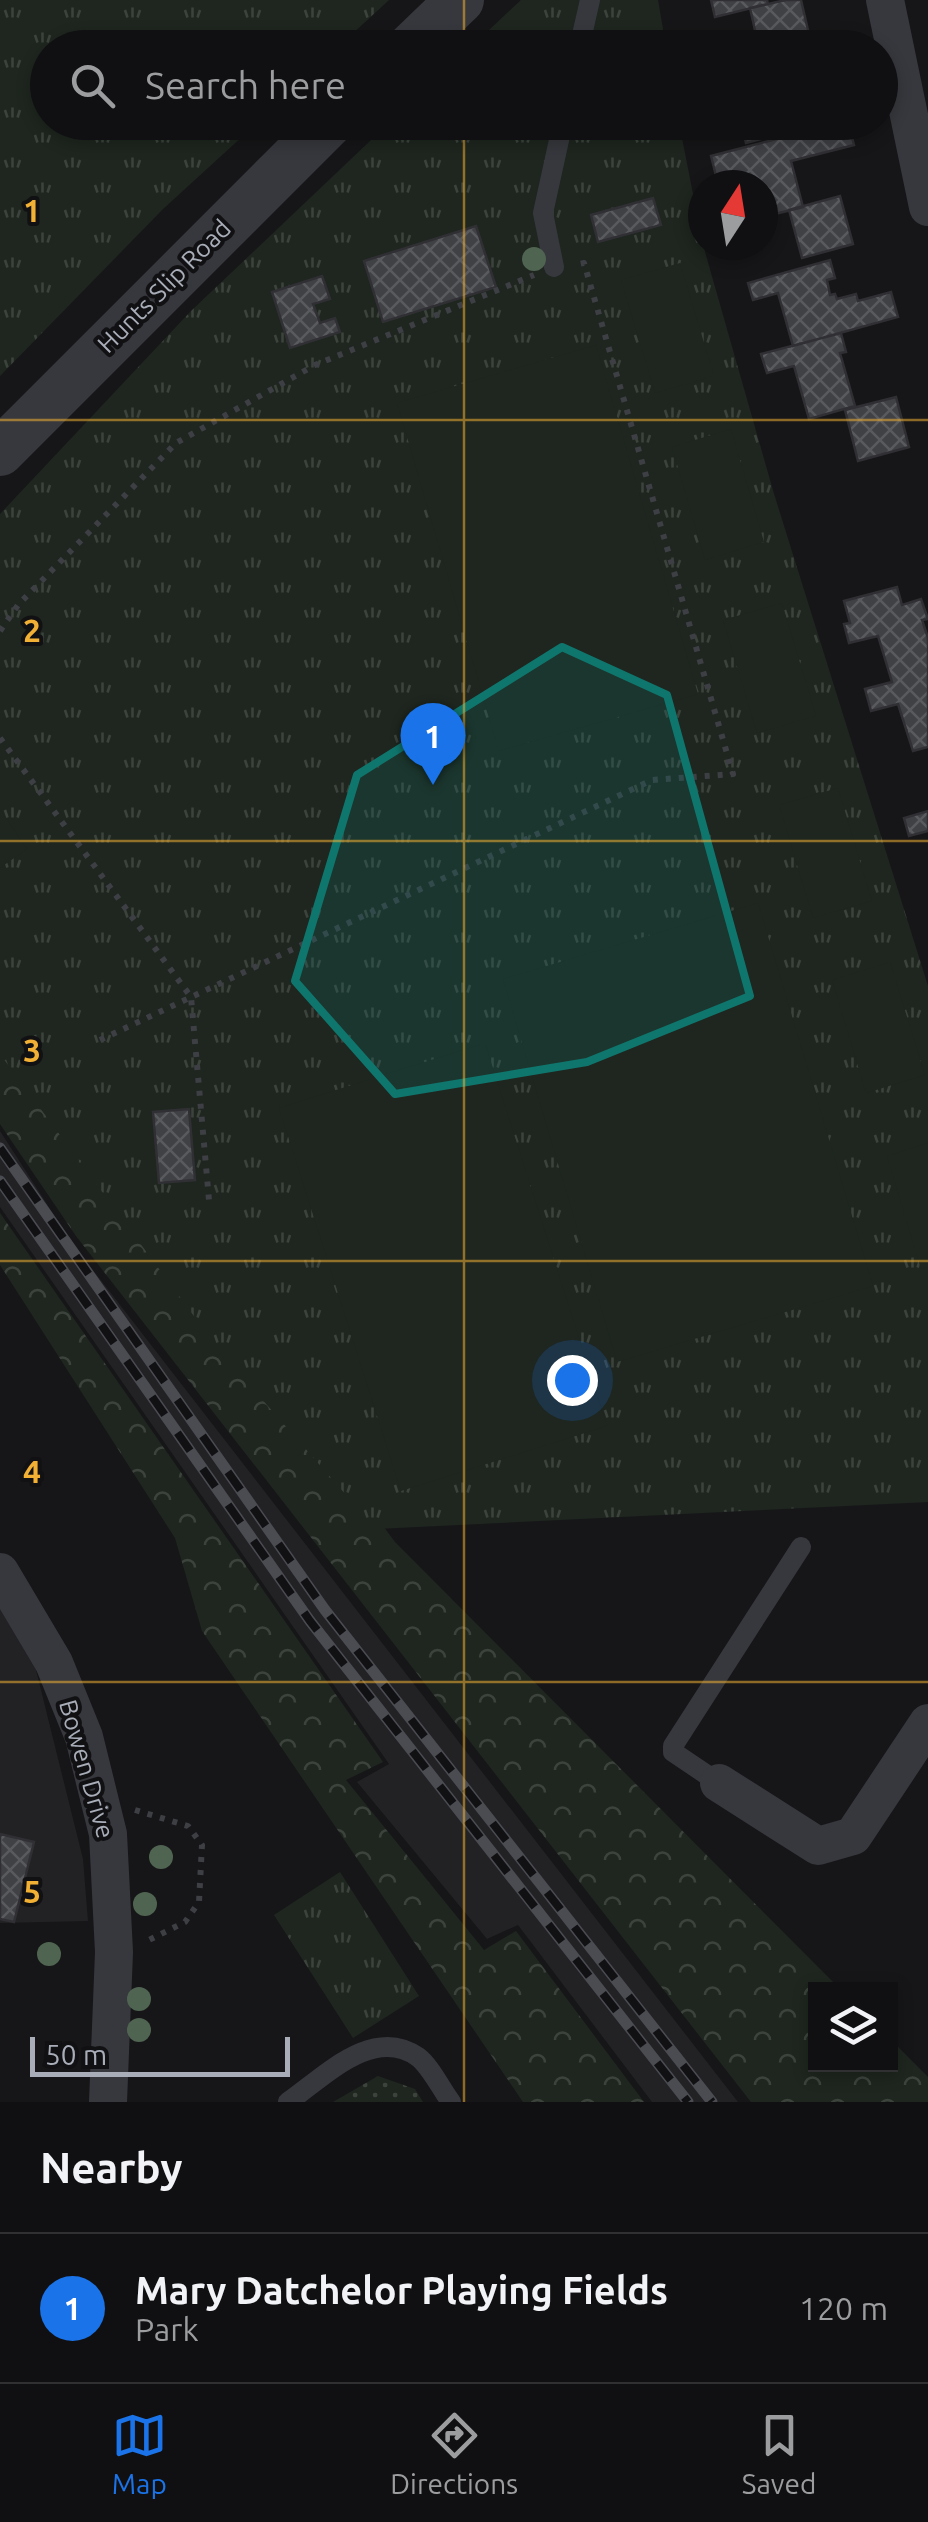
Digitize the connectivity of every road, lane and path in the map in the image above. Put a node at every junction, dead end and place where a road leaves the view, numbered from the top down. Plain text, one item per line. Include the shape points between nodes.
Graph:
1 (460, 0) edge
2 (590, 0) edge
3 (885, 0) edge
4 (429, 30) edge
5 (583, 30) edge
6 (891, 30) edge
7 (898, 63) edge
8 (312, 140) edge
9 (559, 140) edge
10 (928, 208) edge
11 (554, 267) junction
12 (0, 452) edge
13 (0, 630) edge
14 (0, 738) edge
15 (191, 997) junction
16 (100, 1040) dead end
17 (209, 1200) dead end
18 (801, 1547) dead end
19 (0, 1572) edge
20 (926, 1730) edge
21 (719, 1783) joint
22 (120, 1806) dead end
23 (132, 1948) dead end
24 (108, 2102) edge
25 (288, 2102) edge
26 (450, 2102) edge

1 - 4 street
2 - 5 lane
3 - 6 street
7 - 10 street
8 - 12 street, Hunts Slip Road
9 - 11 lane via 543,213
11 - 13 path via 316,365 176,443
11 - 15 path via 584,263 733,774 652,780
14 - 15 path
15 - 16 path
15 - 17 path
18 - 21 lane via 673,1746 672,1752
19 - 24 street, Bowen Drive via 54,1663 84,1737 108,1834 114,1952
20 - 21 street via 853,1836 839,1842 818,1846
22 - 23 path via 188,1826 202,1845 199,1902 185,1922
25 - 26 lane via 360,2052 387,2044 420,2058

